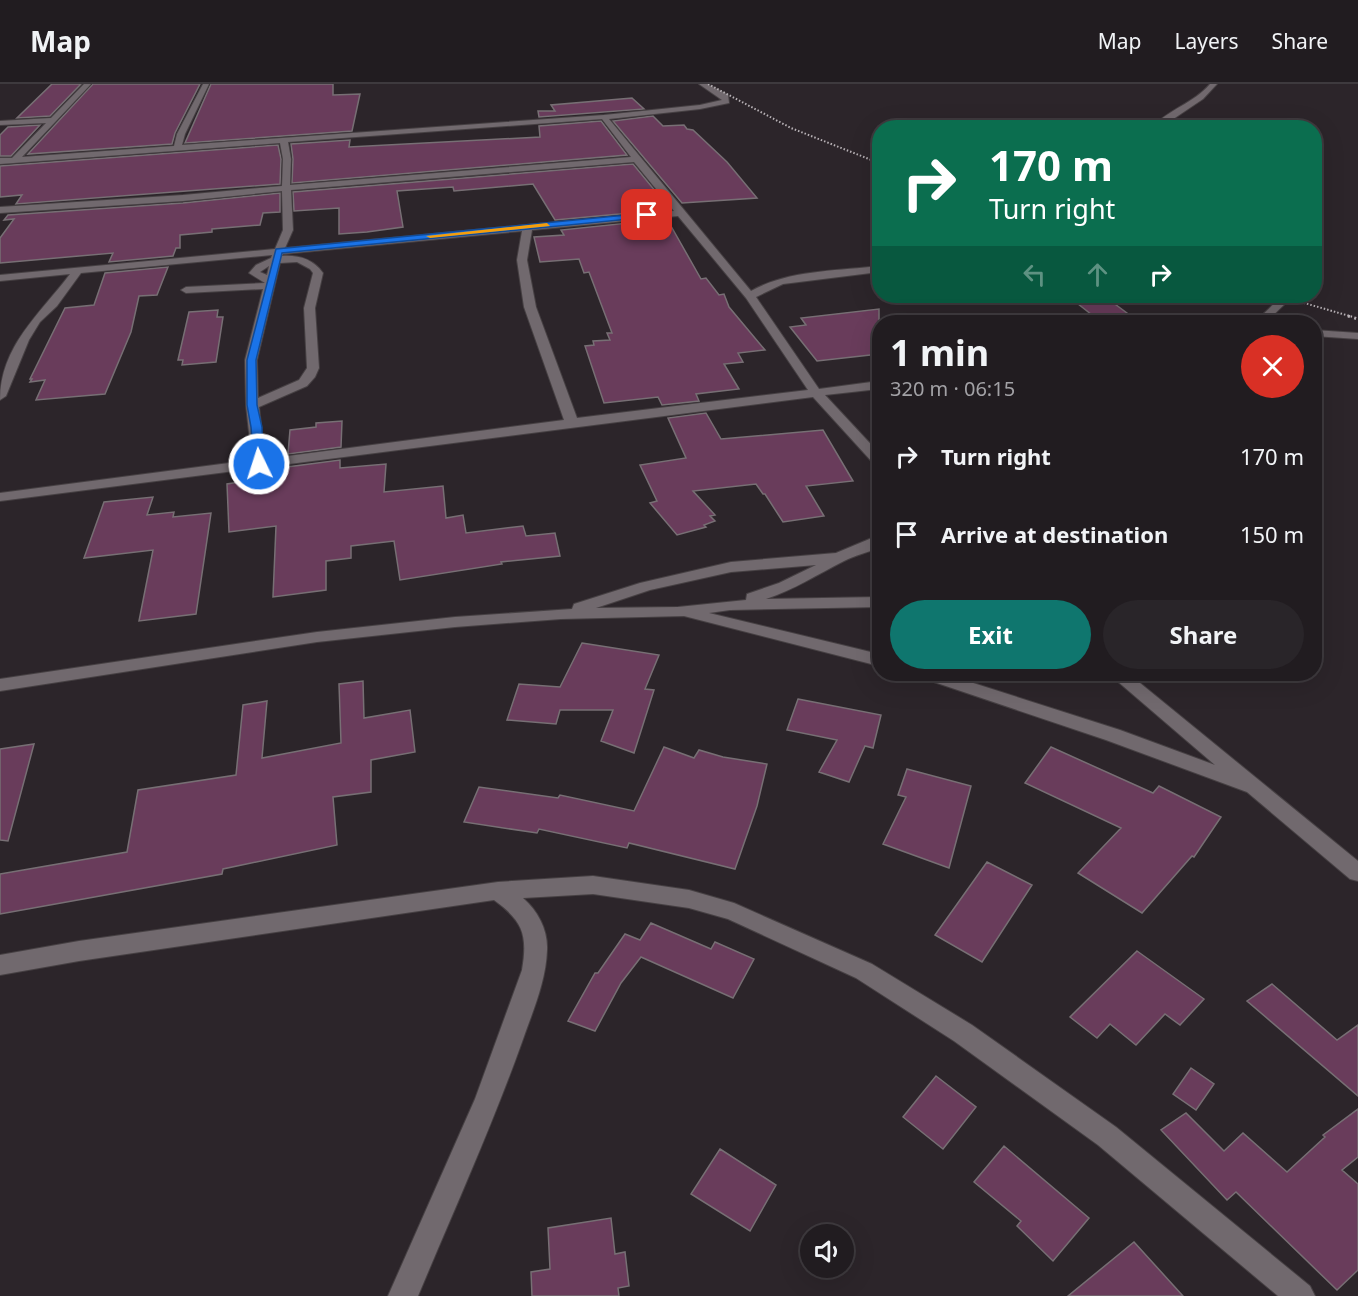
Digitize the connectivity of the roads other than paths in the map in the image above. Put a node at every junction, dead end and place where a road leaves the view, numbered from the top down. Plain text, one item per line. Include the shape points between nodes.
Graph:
1 (88, 84) edge
2 (206, 84) edge
3 (702, 84) edge
4 (1214, 84) edge
5 (604, 117) junction
6 (52, 120) junction
7 (1166, 120) edge
8 (0, 123) edge
9 (284, 141) junction
10 (177, 148) junction
11 (636, 159) junction
12 (14, 160) junction
13 (0, 161) edge
14 (286, 188) junction
15 (0, 210) edge
16 (681, 213) junction
17 (528, 226) junction
18 (277, 254) junction
19 (872, 270) edge
20 (77, 272) junction
21 (0, 278) edge
22 (269, 284) junction
23 (186, 290) dead end
24 (750, 296) junction
25 (1280, 303) edge
26 (1268, 315) edge
27 (1322, 334) edge
28 (1358, 336) edge
29 (872, 387) edge
30 (816, 393) junction
31 (0, 396) edge
32 (252, 405) junction
33 (572, 423) junction
34 (872, 453) edge
35 (259, 464) junction
36 (0, 497) edge
37 (872, 544) edge
38 (838, 558) junction
39 (872, 602) edge
40 (730, 605) junction
41 (678, 612) junction
42 (561, 614) junction
43 (872, 658) edge
44 (949, 681) edge
45 (1126, 681) edge
46 (0, 685) edge
47 (1254, 787) junction
48 (1358, 873) edge
49 (498, 891) junction
50 (0, 965) edge
51 (403, 1296) edge
52 (1300, 1296) edge

1 - 6 street
2 - 10 street
3 - 5 street via 726,101
4 - 7 street via 1203,97
5 - 9 street
5 - 11 street
6 - 8 street
6 - 12 street
9 - 10 street
9 - 14 street
10 - 12 street
11 - 14 street
11 - 16 street
12 - 13 street
14 - 15 street
14 - 18 street via 288,230
16 - 17 street
16 - 24 street
17 - 18 street
17 - 33 street via 522,261 530,307
18 - 20 street
18 - 22 street
18 - 22 street via 254,273
18 - 32 street via 316,266 318,273 309,309 312,368 303,383
19 - 24 street via 783,281
20 - 21 street
20 - 31 street via 23,340
22 - 23 street
22 - 32 street via 251,360
24 - 30 street
25 - 26 street
27 - 28 street
29 - 30 street
30 - 33 street
30 - 34 street
32 - 35 street
33 - 35 street
35 - 36 street
37 - 38 street
38 - 40 street via 771,593
38 - 42 street via 731,567 646,586
39 - 40 street
40 - 41 street
41 - 42 street
41 - 43 street
42 - 46 street via 317,636
44 - 47 street
45 - 47 street
47 - 48 street
49 - 50 street
49 - 51 street via 522,907 533,928 536,947 531,979 505,1056
49 - 52 street via 593,885 689,899 734,912 864,971 963,1033 1107,1136

